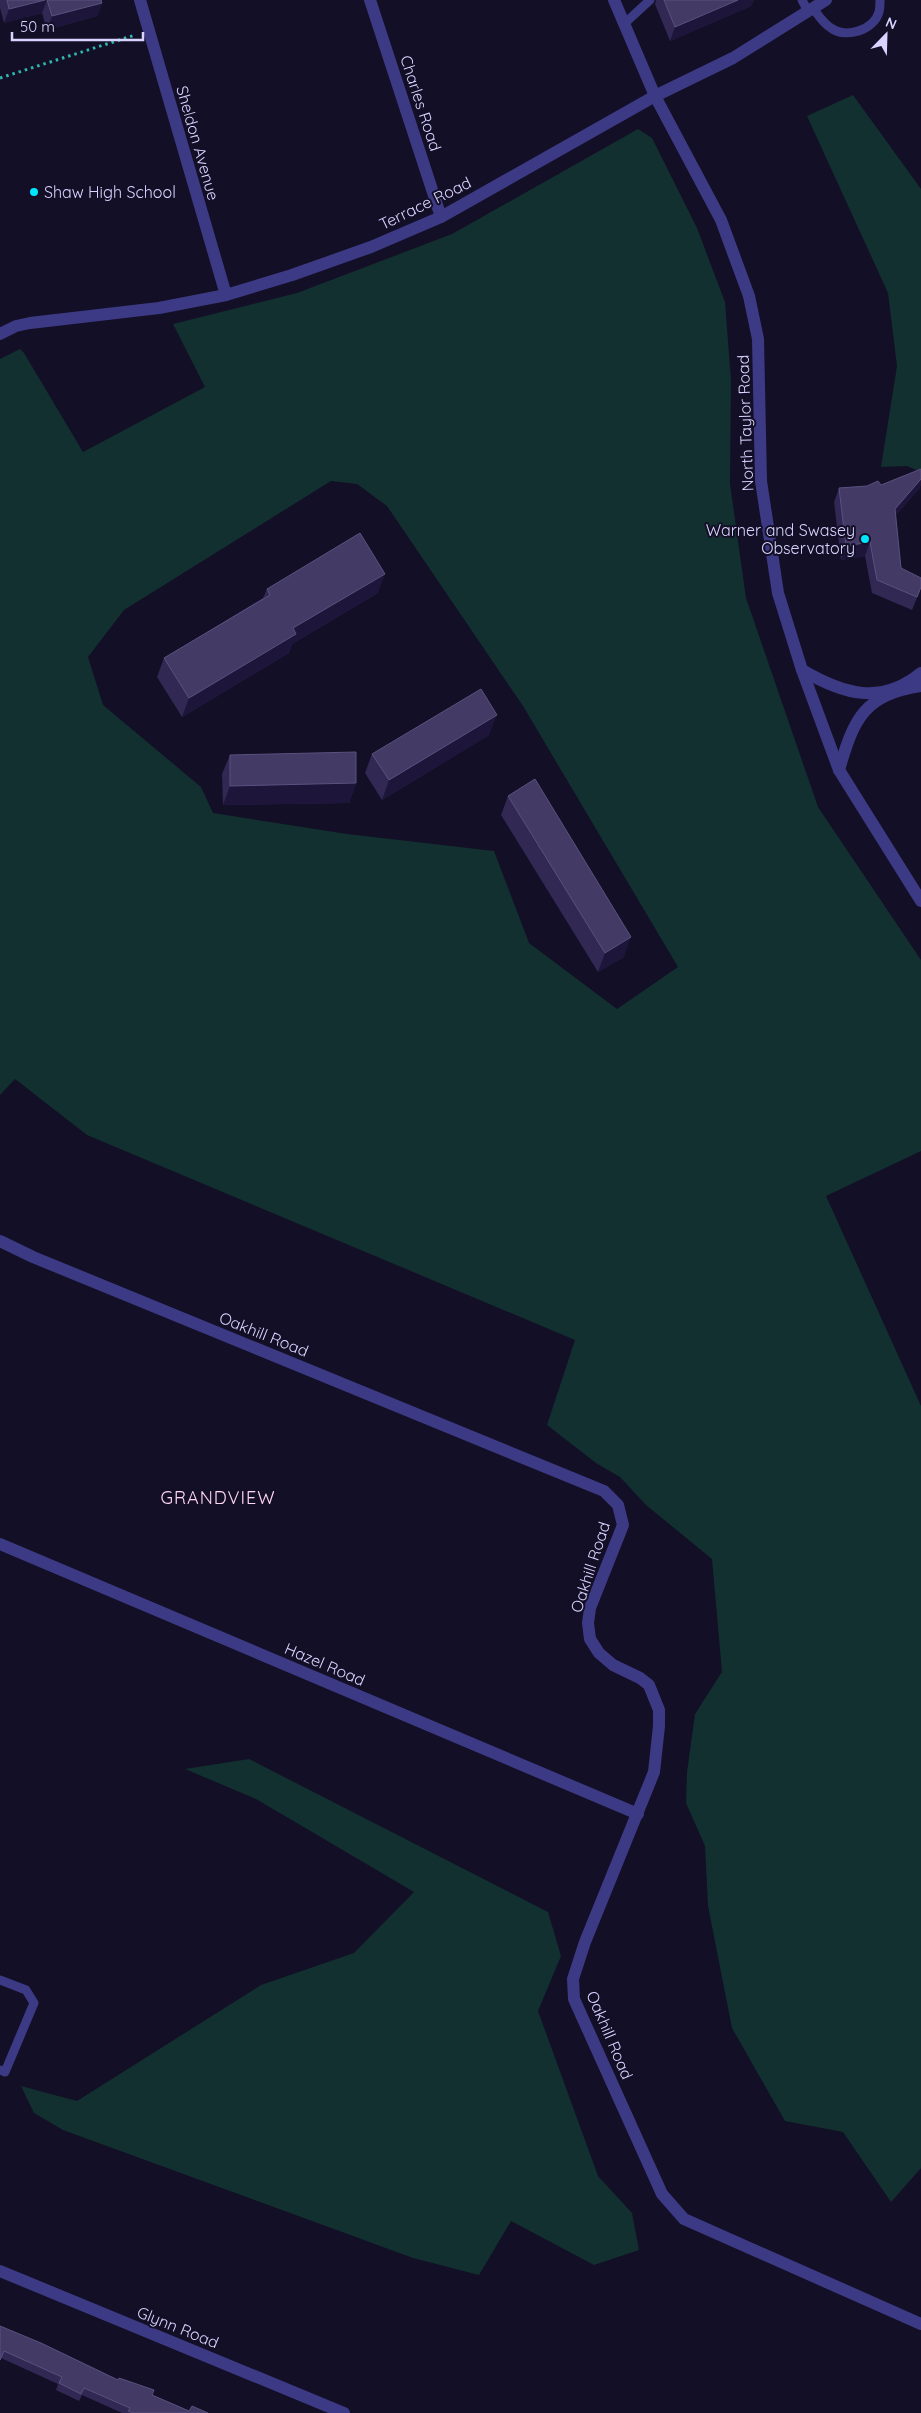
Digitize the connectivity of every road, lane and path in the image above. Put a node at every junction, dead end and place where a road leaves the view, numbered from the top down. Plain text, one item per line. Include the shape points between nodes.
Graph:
1 (140, 0) edge
2 (370, 0) edge
3 (614, 0) edge
4 (650, 0) edge
5 (826, 0) edge
6 (880, 0) edge
7 (808, 6) edge
8 (624, 24) junction
9 (135, 34) dead end
10 (0, 78) edge
11 (655, 96) junction
12 (441, 217) junction
13 (226, 295) junction
14 (0, 334) edge
15 (802, 670) junction
16 (921, 674) edge
17 (921, 686) edge
18 (897, 690) junction
19 (839, 770) junction
20 (921, 901) edge
21 (0, 1241) edge
22 (0, 1544) edge
23 (638, 1814) junction
24 (0, 1980) edge
25 (0, 2070) edge
26 (0, 2271) edge
27 (921, 2324) edge
28 (344, 2413) edge

1 - 13 street, Sheldon Avenue
2 - 12 street, Charles Road
3 - 8 street, North Taylor Road
4 - 8 lane
5 - 7 street, Terrace Road
6 - 7 lane via 879,13 869,25 860,31 843,34 832,29
7 - 11 street, Terrace Road via 733,58
8 - 11 street, North Taylor Road
9 - 10 path
11 - 12 street, Terrace Road
11 - 15 street, North Taylor Road via 721,220 749,296 758,339 761,480 778,593
12 - 13 street, Terrace Road via 363,250
13 - 14 street, Terrace Road via 159,308 30,323
15 - 18 street via 830,686 850,692 869,694
15 - 19 street, North Taylor Road
16 - 18 street
17 - 18 street
18 - 19 street via 863,712 853,727
19 - 20 street, North Taylor Road
21 - 23 street, Oakhill Road via 604,1491 618,1505 623,1525 590,1608 590,1639 599,1653 613,1664 649,1685 659,1710 654,1772
22 - 23 street, Hazel Road
23 - 27 street, Oakhill Road via 585,1942 573,1978 574,1999 662,2194 684,2219
24 - 25 lane via 26,1990 34,2004 6,2072
26 - 28 street, Glynn Road

